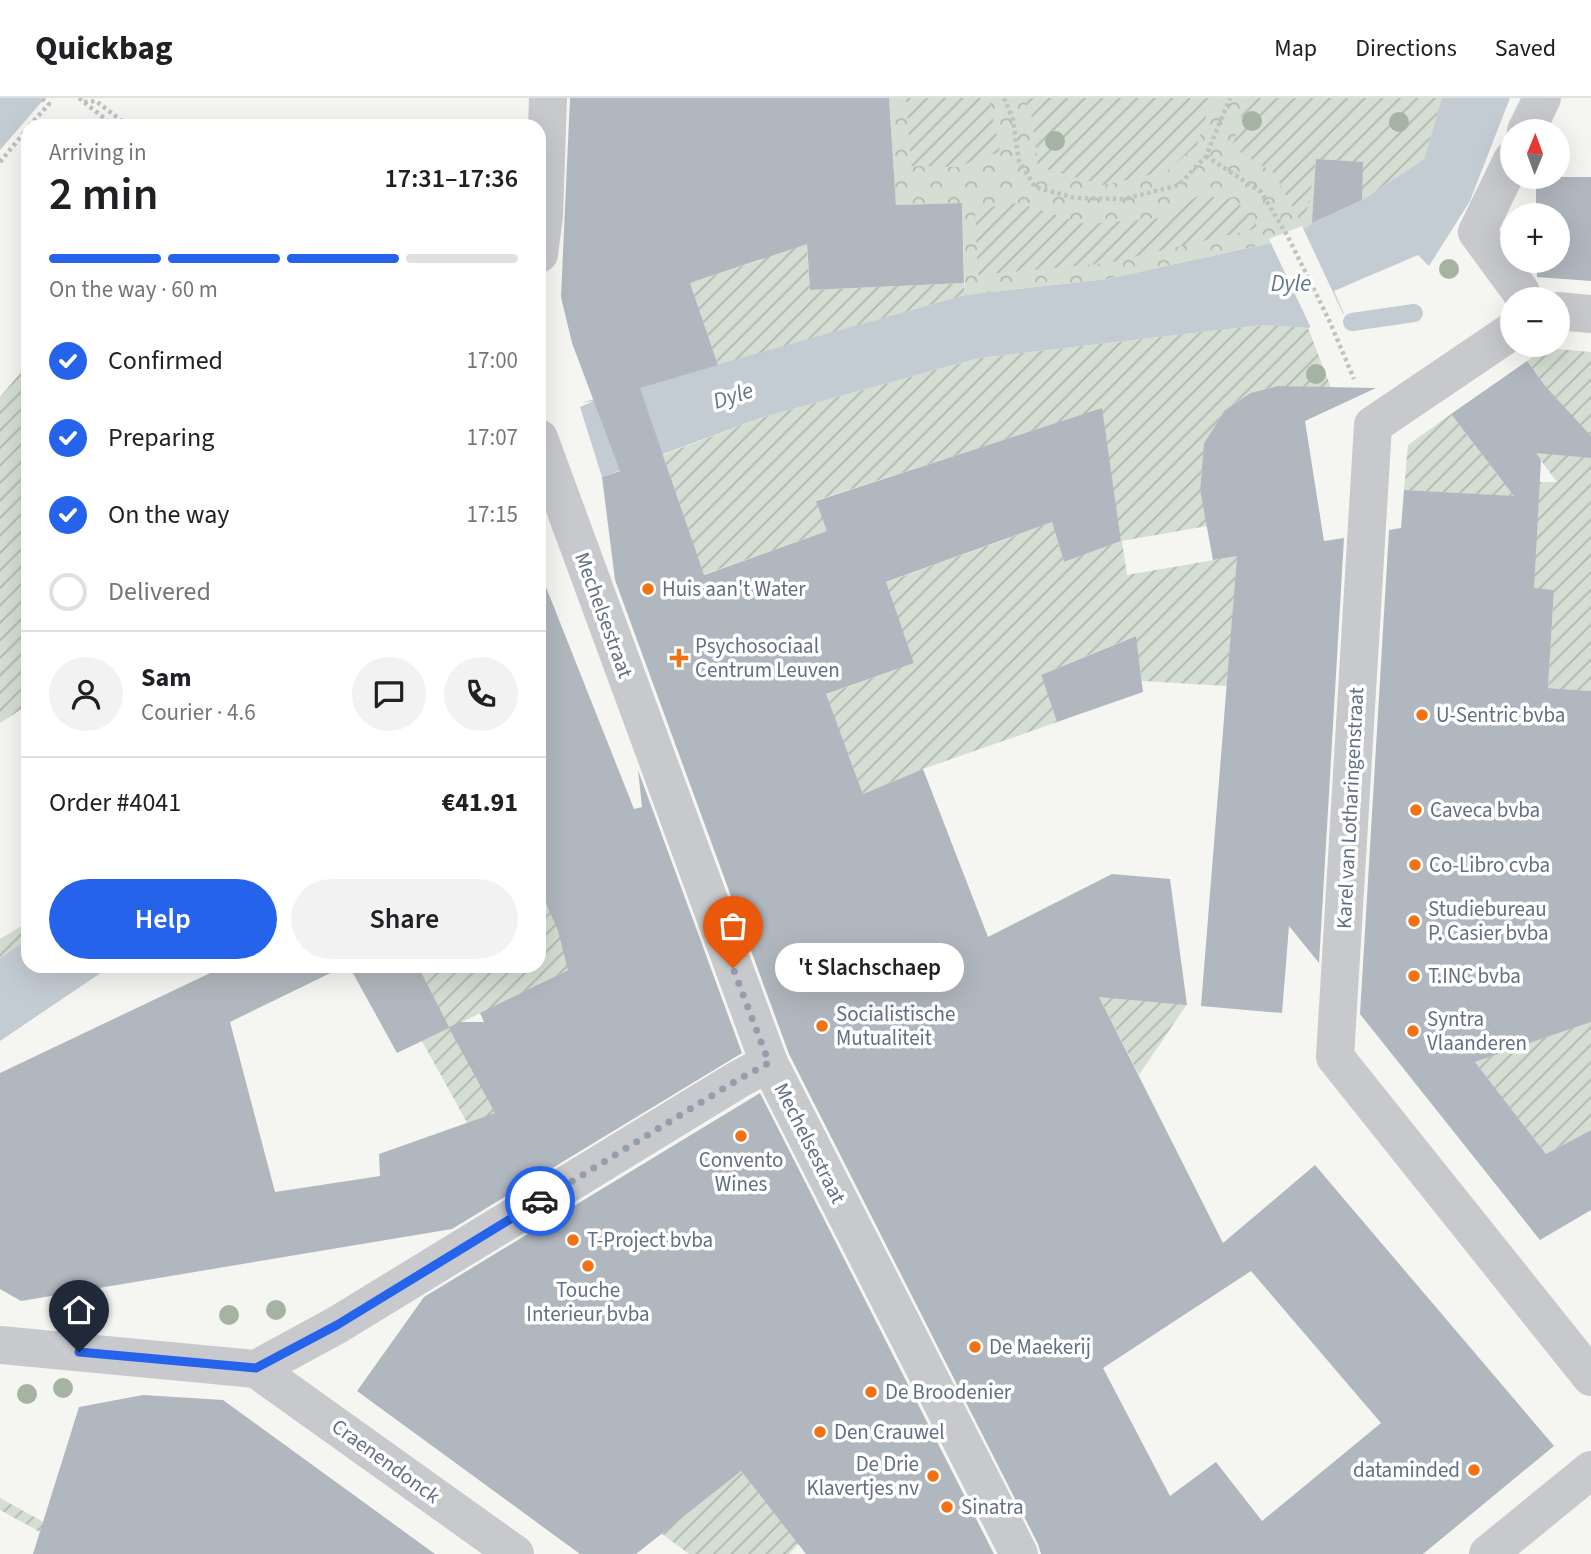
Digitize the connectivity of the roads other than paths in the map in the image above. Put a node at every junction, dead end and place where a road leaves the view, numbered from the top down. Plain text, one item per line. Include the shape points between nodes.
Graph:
1 (548, 98) edge
2 (1542, 98) edge
3 (1532, 119) edge
4 (546, 157) edge
5 (1500, 185) edge
6 (1517, 287) edge
7 (1570, 313) edge
8 (1591, 314) edge
9 (1500, 339) edge
10 (546, 456) edge
11 (769, 1063) junction
12 (0, 1345) edge
13 (256, 1368) junction
14 (1591, 1377) edge
15 (1591, 1470) edge
16 (516, 1554) edge
17 (1019, 1554) edge
18 (1488, 1554) edge

1 - 4 street
2 - 3 street
5 - 6 street via 1477,232
7 - 8 street
9 - 14 street, Karel van Lotharingenstraat via 1373,425 1335,1057
10 - 11 street, Mechelsestraat
11 - 13 street via 337,1325
11 - 17 street, Mechelsestraat
12 - 13 street
13 - 16 street, Craenendonck
15 - 18 street

